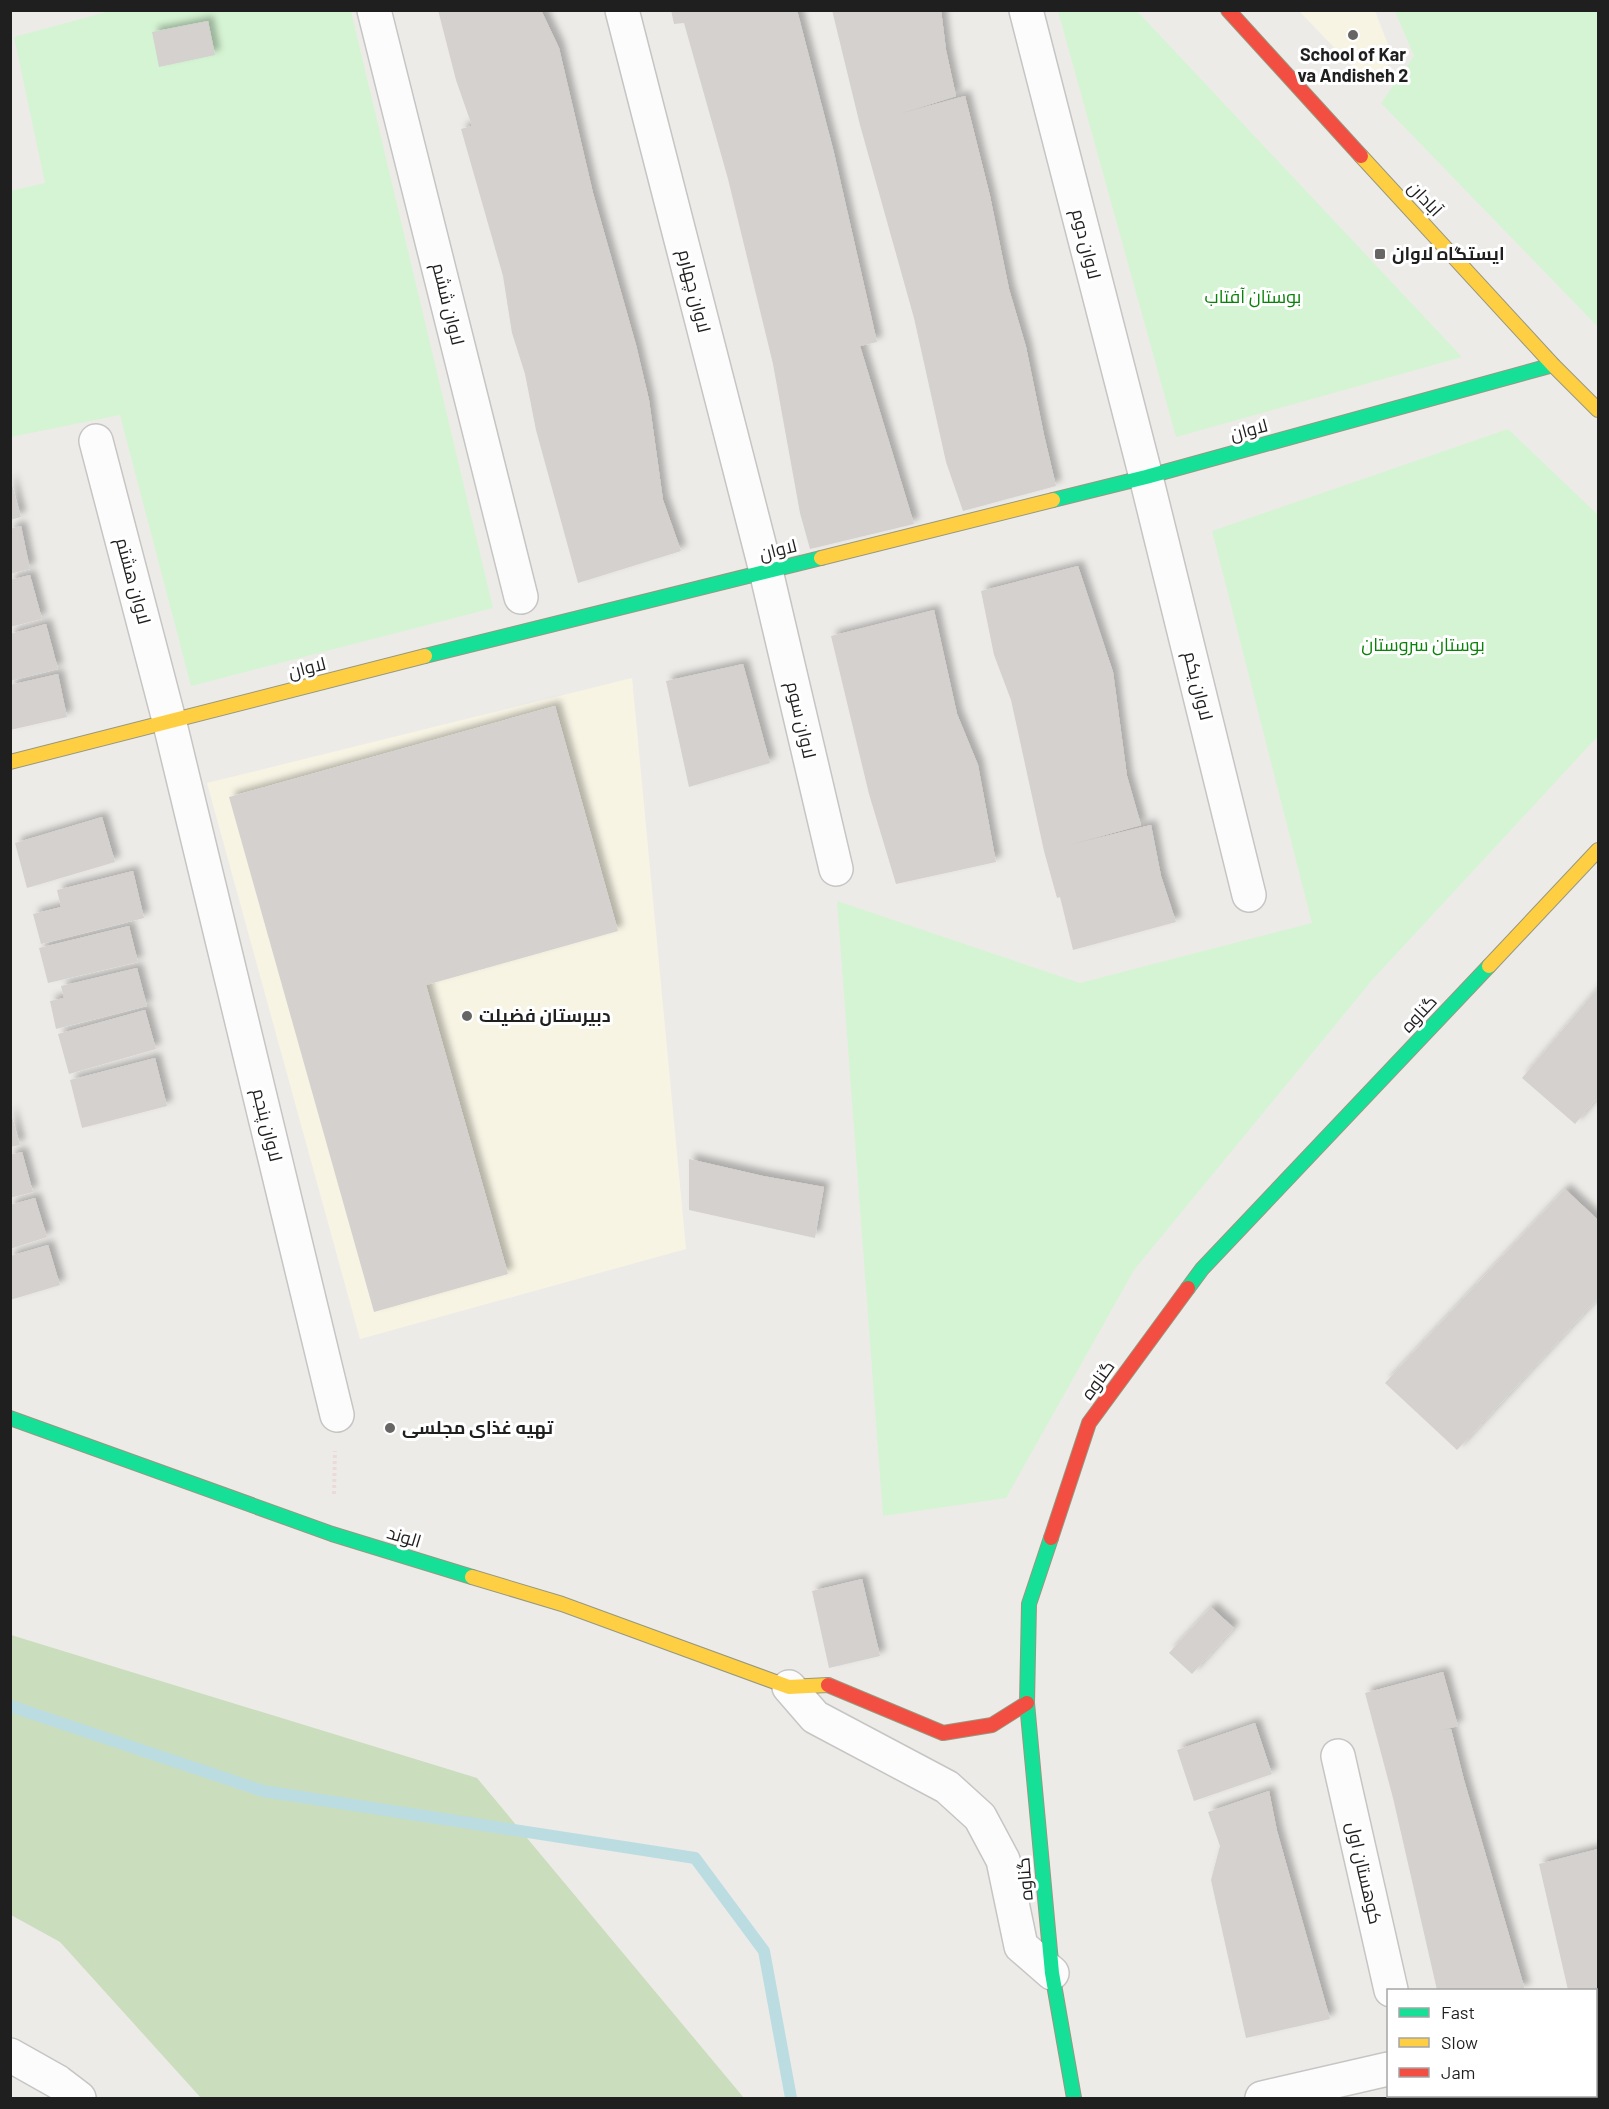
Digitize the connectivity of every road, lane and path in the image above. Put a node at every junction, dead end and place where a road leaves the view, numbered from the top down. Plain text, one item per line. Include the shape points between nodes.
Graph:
1 (374, 10) edge
2 (622, 10) edge
3 (1026, 10) edge
4 (1228, 10) edge
5 (1553, 365) junction
6 (1599, 410) edge
7 (96, 441) dead end
8 (1146, 477) junction
9 (766, 571) junction
10 (521, 597) dead end
11 (169, 720) junction
12 (10, 762) edge
13 (1599, 850) edge
14 (836, 869) dead end
15 (1249, 895) dead end
16 (337, 1415) joint
17 (10, 1418) edge
18 (332, 1534) junction
19 (789, 1687) junction
20 (1028, 1703) junction
21 (1338, 1756) dead end
22 (1052, 1973) junction
23 (1391, 1989) edge
24 (10, 2055) edge
25 (1387, 2069) edge
26 (79, 2098) edge
27 (1074, 2098) edge
28 (1262, 2098) edge

1 - 10 street, لاوان ششم
2 - 9 street, لاوان چهارم
3 - 8 street, لاوان دوم
4 - 5 street, آبادان
5 - 6 street, آبادان
5 - 8 street, لاوان
7 - 11 street, لاوان هشتم
8 - 9 street, لاوان
8 - 15 street, لاوان یکم
9 - 11 street, لاوان
9 - 14 street, لاوان سوم
11 - 12 street, لاوان
11 - 16 street, لاوان پنجم
13 - 20 street, گناوه via 1203,1269 1089,1423 1029,1604
16 - 18 path
17 - 18 street, الوند
18 - 19 street, الوند via 562,1604
19 - 20 street via 828,1685 943,1733 992,1725
19 - 22 street via 815,1717 947,1787 980,1817 1003,1860 1021,1946
20 - 22 street, گناوه
21 - 23 street, کوهستان اول
22 - 27 street, گناوه
24 - 26 street
25 - 28 street

